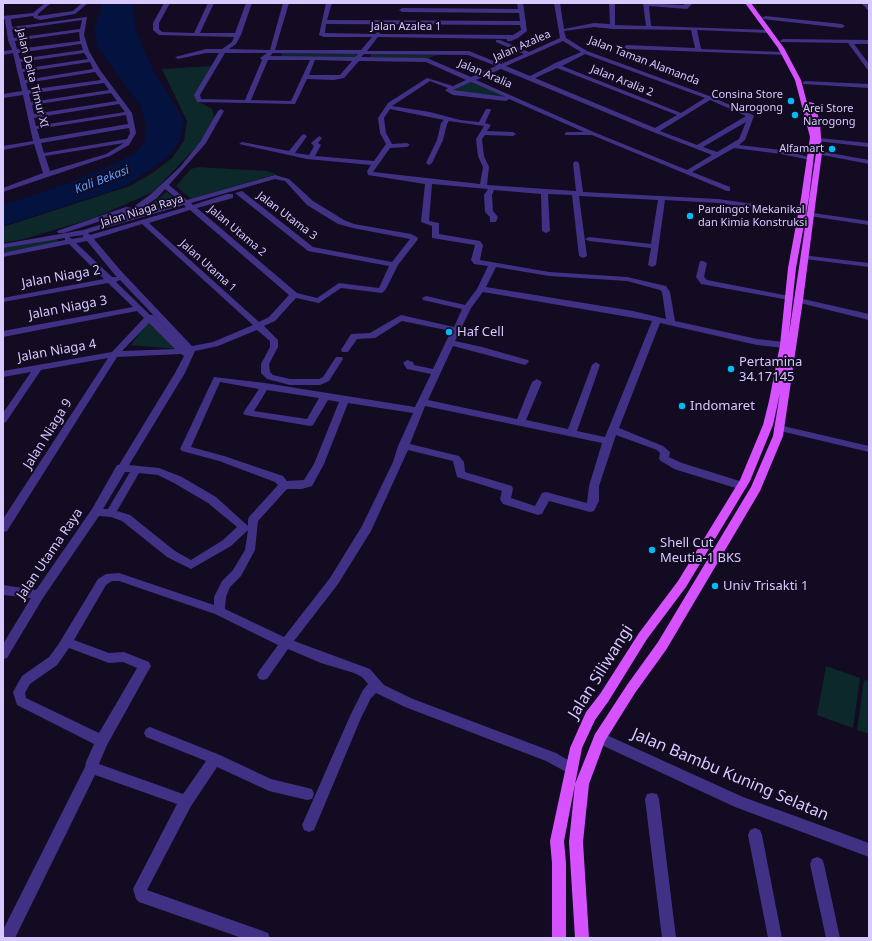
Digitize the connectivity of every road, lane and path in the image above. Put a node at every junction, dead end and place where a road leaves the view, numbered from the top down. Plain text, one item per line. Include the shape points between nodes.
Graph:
1 (48, 3) edge
2 (85, 3) edge
3 (167, 3) edge
4 (211, 3) edge
5 (249, 3) edge
6 (286, 3) edge
7 (329, 3) edge
8 (520, 3) edge
9 (557, 3) edge
10 (612, 3) edge
11 (690, 3) edge
12 (748, 3) edge
13 (754, 3) edge
14 (864, 3) edge
15 (645, 4) edge
16 (869, 9) edge
17 (402, 10) dead end
18 (521, 11) junction
19 (37, 13) junction
20 (5, 18) edge
21 (765, 18) junction
22 (325, 22) junction
23 (382, 23) junction
24 (523, 23) junction
25 (560, 26) junction
26 (613, 26) junction
27 (842, 26) dead end
28 (649, 28) junction
29 (9, 29) junction
30 (694, 29) junction
31 (82, 30) junction
32 (566, 30) junction
33 (769, 31) junction
34 (196, 35) junction
35 (238, 35) junction
36 (572, 35) dead end
37 (377, 36) junction
38 (486, 37) junction
39 (516, 37) junction
40 (563, 38) junction
41 (11, 40) junction
42 (578, 40) dead end
43 (783, 41) junction
44 (83, 42) junction
45 (850, 42) junction
46 (869, 42) edge
47 (502, 43) junction
48 (627, 47) dead end
49 (698, 49) junction
50 (14, 51) junction
51 (86, 51) junction
52 (224, 51) junction
53 (272, 52) junction
54 (363, 52) junction
55 (585, 52) junction
56 (3, 53) edge
57 (445, 53) junction
58 (530, 54) junction
59 (784, 54) junction
60 (596, 56) junction
61 (178, 57) dead end
62 (219, 58) junction
63 (266, 58) junction
64 (313, 59) junction
65 (358, 59) junction
66 (92, 60) junction
67 (427, 60) junction
68 (17, 61) junction
69 (555, 65) junction
70 (500, 67) junction
71 (869, 68) edge
72 (97, 70) junction
73 (19, 71) junction
74 (305, 77) junction
75 (529, 79) junction
76 (468, 80) junction
77 (105, 81) junction
78 (23, 82) junction
79 (805, 84) junction
80 (869, 86) edge
81 (451, 88) junction
82 (112, 91) junction
83 (26, 93) junction
84 (3, 96) edge
85 (710, 98) junction
86 (518, 100) junction
87 (199, 101) junction
88 (120, 102) junction
89 (247, 102) junction
90 (29, 104) junction
91 (388, 107) junction
92 (488, 110) dead end
93 (221, 111) junction
94 (129, 113) junction
95 (682, 115) junction
96 (32, 116) junction
97 (751, 116) junction
98 (448, 119) junction
99 (481, 124) junction
100 (132, 125) junction
101 (733, 126) junction
102 (34, 128) junction
103 (655, 131) junction
104 (482, 133) junction
105 (746, 133) junction
106 (513, 134) dead end
107 (567, 134) dead end
108 (594, 134) junction
109 (304, 136) dead end
110 (318, 138) dead end
111 (130, 140) junction
112 (742, 140) junction
113 (819, 140) junction
114 (37, 142) junction
115 (242, 144) dead end
116 (407, 145) dead end
117 (869, 145) edge
118 (389, 146) junction
119 (735, 146) junction
120 (3, 148) edge
121 (697, 148) junction
122 (791, 150) junction
123 (291, 154) junction
124 (716, 154) junction
125 (815, 154) junction
126 (41, 155) junction
127 (311, 157) junction
128 (869, 162) edge
129 (376, 163) junction
130 (429, 163) dead end
131 (576, 163) dead end
132 (686, 173) junction
133 (47, 174) junction
134 (285, 179) junction
135 (429, 182) junction
136 (165, 185) junction
137 (483, 187) junction
138 (4, 188) edge
139 (492, 188) junction
140 (727, 189) dead end
141 (544, 192) junction
142 (240, 193) junction
143 (577, 193) junction
144 (662, 197) junction
145 (185, 202) junction
146 (141, 206) junction
147 (191, 208) junction
148 (806, 214) junction
149 (493, 220) dead end
150 (144, 222) junction
151 (869, 223) edge
152 (113, 224) junction
153 (546, 231) dead end
154 (62, 234) junction
155 (90, 236) junction
156 (588, 239) dead end
157 (71, 242) junction
158 (3, 246) edge
159 (653, 246) junction
160 (3, 255) edge
161 (583, 256) dead end
162 (805, 257) junction
163 (702, 263) dead end
164 (394, 265) junction
165 (493, 265) junction
166 (652, 265) dead end
167 (869, 265) edge
168 (123, 278) junction
169 (112, 281) junction
170 (481, 289) junction
171 (294, 295) junction
172 (426, 298) dead end
173 (789, 298) junction
174 (3, 300) edge
175 (799, 300) junction
176 (138, 308) junction
177 (468, 308) junction
178 (150, 317) junction
179 (869, 317) edge
180 (657, 319) junction
181 (671, 322) junction
182 (257, 327) junction
183 (457, 330) junction
184 (3, 334) edge
185 (451, 343) junction
186 (784, 345) junction
187 (345, 350) dead end
188 (187, 352) junction
189 (115, 354) junction
190 (339, 359) dead end
191 (525, 362) dead end
192 (407, 364) dead end
193 (596, 365) dead end
194 (38, 368) junction
195 (436, 373) junction
196 (3, 374) edge
197 (537, 382) dead end
198 (265, 386) junction
199 (325, 396) junction
200 (345, 400) junction
201 (420, 407) junction
202 (3, 420) edge
203 (520, 423) junction
204 (779, 428) junction
205 (614, 430) junction
206 (571, 434) junction
207 (608, 441) junction
208 (403, 446) junction
209 (869, 449) edge
210 (121, 468) junction
211 (136, 470) junction
212 (284, 485) junction
213 (742, 486) junction
214 (96, 512) junction
215 (111, 513) junction
216 (3, 528) edge
217 (699, 557) junction
218 (712, 564) junction
219 (682, 584) junction
220 (3, 590) edge
221 (694, 591) junction
222 (39, 595) junction
223 (219, 611) junction
224 (67, 642) junction
225 (286, 643) junction
226 (3, 654) edge
227 (263, 676) dead end
228 (375, 685) junction
229 (150, 733) dead end
230 (600, 738) junction
231 (102, 741) junction
232 (215, 759) junction
233 (92, 768) junction
234 (570, 768) junction
235 (306, 794) dead end
236 (652, 799) dead end
237 (186, 801) junction
238 (309, 825) dead end
239 (755, 835) dead end
240 (869, 850) edge
241 (817, 864) dead end
242 (243, 935) edge
243 (7, 938) edge
244 (263, 938) edge
245 (559, 938) edge
246 (582, 938) edge
247 (669, 938) edge
248 (775, 938) edge
249 (833, 938) edge

1 - 19 street
2 - 19 street via 78,11 68,14 40,18 36,17
3 - 34 street via 156,23 156,30 165,35
4 - 34 street
5 - 35 street
6 - 53 street
7 - 22 street
8 - 18 street
9 - 25 street
10 - 26 street
11 - 15 street via 687,7
12 - 33 main road
13 - 21 main road
14 - 16 street
15 - 28 street
17 - 18 street
18 - 24 street
19 - 20 street
20 - 29 street, Jalan Delta Timur XI
21 - 27 street
21 - 43 main road
22 - 23 street
22 - 37 street, Jalan Azalea 1 via 321,34 326,36
23 - 24 street
23 - 37 street
24 - 39 street via 523,33
25 - 32 street
25 - 40 street
26 - 28 street
26 - 32 street via 594,24
28 - 30 street
29 - 31 street via 86,18
29 - 41 street, Jalan Delta Timur XI
30 - 33 street
30 - 49 street
31 - 41 street
31 - 44 street
32 - 36 street
33 - 59 main road
34 - 35 street
35 - 52 street via 233,44
37 - 38 street, Jalan Azalea 1
37 - 54 street
38 - 39 street, Jalan Azalea 1
38 - 47 street, Jalan Azalea 1
39 - 47 street
40 - 55 street, Jalan Taman Alamanda
40 - 58 street, Jalan Azalea
41 - 50 street, Jalan Delta Timur XI
42 - 60 street
43 - 45 street
43 - 79 main road
44 - 50 street
44 - 51 street
45 - 46 street
45 - 71 street
47 - 58 street, Jalan Azalea 1
48 - 49 street
49 - 59 street
50 - 56 street
50 - 68 street, Jalan Delta Timur XI
51 - 66 street
51 - 68 street
52 - 53 street, Jalan Aralia
52 - 61 street, Jalan Aralia via 203,51
52 - 62 street
53 - 54 street, Jalan Aralia
53 - 63 street
54 - 57 street, Jalan Aralia
54 - 65 street
55 - 60 street, Jalan Taman Alamanda
55 - 69 street
57 - 67 street
57 - 70 street, Jalan Aralia via 473,54
58 - 70 street, Jalan Azalea
59 - 125 main road via 798,80
60 - 85 street, Jalan Taman Alamanda
62 - 63 street, Jalan Aralia
62 - 87 street via 197,95
63 - 64 street, Jalan Aralia
63 - 89 street
64 - 65 street, Jalan Aralia
64 - 74 street
65 - 67 street, Jalan Aralia
65 - 74 street via 342,77
66 - 72 street
66 - 73 street
67 - 76 street, Jalan Aralia
68 - 73 street, Jalan Delta Timur XI
69 - 75 street
69 - 95 street, Jalan Aralia 2
70 - 75 street, Jalan Aralia
70 - 76 street, Jalan Azalea
72 - 77 street
72 - 78 street
73 - 78 street, Jalan Delta Timur XI
74 - 89 street via 293,103
75 - 103 street, Jalan Aralia
76 - 81 street, Jalan Azalea
76 - 86 street, Jalan Aralia
77 - 82 street
77 - 83 street
78 - 83 street, Jalan Delta Timur XI
79 - 80 street
79 - 113 main road via 817,122
81 - 86 street via 448,90 450,92
81 - 91 street via 429,79
82 - 88 street
82 - 90 street
83 - 84 street
83 - 90 street, Jalan Delta Timur XI
85 - 95 street
85 - 97 street, Jalan Taman Alamanda
86 - 108 street, Jalan Aralia
87 - 89 street
87 - 93 street
88 - 94 street
88 - 96 street
89 - 93 street
90 - 96 street, Jalan Delta Timur XI
91 - 98 street
91 - 118 street via 381,118 381,127
92 - 99 street
93 - 136 street via 203,143
94 - 100 street
94 - 102 street
95 - 103 street
96 - 102 street, Jalan Delta Timur XI
97 - 101 street
97 - 105 street
98 - 99 street
98 - 130 street via 444,123 440,140
99 - 104 street via 489,127
100 - 111 street
100 - 114 street
101 - 105 street
101 - 121 street
102 - 114 street, Jalan Delta Timur XI
103 - 121 street, Jalan Aralia
104 - 106 street
104 - 137 street via 480,148 486,167
105 - 112 street
107 - 108 street
108 - 132 street, Jalan Aralia
109 - 123 street
110 - 127 street via 314,143 318,145
111 - 126 street
111 - 133 street via 108,155
112 - 119 street
112 - 122 street
113 - 117 street
113 - 125 main road
114 - 120 street
114 - 126 street, Jalan Delta Timur XI
115 - 123 street
116 - 118 street
118 - 129 street
119 - 122 street
119 - 124 street
121 - 124 street, Jalan Aralia
122 - 125 street
123 - 127 street
124 - 132 street
125 - 128 street
125 - 148 main road
126 - 133 street, Jalan Delta Timur XI
127 - 129 street
129 - 135 street via 370,174
131 - 143 street
132 - 140 street, Jalan Aralia
133 - 138 street
134 - 142 street, Jalan Niaga Raya
134 - 145 street via 272,177
134 - 164 street via 310,203 341,222 414,238
135 - 137 street
135 - 165 street via 425,221 436,225 434,236 477,243 475,261
136 - 145 street, Jalan Utama 2
136 - 146 street
137 - 139 street
139 - 141 street
139 - 149 street via 488,195 489,212 494,217
141 - 143 street
141 - 153 street
142 - 147 street, Jalan Niaga Raya
142 - 164 street, Jalan Utama 3 via 311,249
143 - 144 street
143 - 161 street
144 - 148 street via 731,200
144 - 159 street
145 - 147 street, Jalan Utama 2
145 - 152 street
146 - 152 street
146 - 154 street
147 - 150 street, Jalan Niaga Raya
147 - 171 street, Jalan Utama 2
148 - 151 street
148 - 162 main road
148 - 173 main road, Jalan Siliwangi
150 - 155 street, Jalan Niaga Raya
150 - 182 street, Jalan Utama 1
152 - 155 street
152 - 155 street
154 - 155 street
154 - 157 street
154 - 158 street
155 - 157 street, Jalan Niaga Raya
155 - 168 street
156 - 159 street
157 - 160 street, Jalan Niaga Raya
157 - 169 street
159 - 166 street
162 - 167 street
162 - 175 main road
163 - 173 street via 700,277 704,282
164 - 171 street via 382,289 374,291 339,285 319,301
165 - 170 street
165 - 181 street via 549,274 627,279 663,288 666,292
168 - 169 street, Jalan Niaga 2
168 - 188 street
169 - 174 street, Jalan Niaga 2
169 - 176 street
170 - 177 street
170 - 180 street
171 - 182 street, Jalan Niaga 4 via 272,318
172 - 177 street
173 - 186 main road, Jalan Siliwangi
175 - 179 street
175 - 204 main road
176 - 178 street
176 - 184 street, Jalan Niaga 3
177 - 183 street
178 - 188 street
178 - 189 street, Jalan Niaga 9
180 - 181 street
180 - 205 street
181 - 186 street via 757,342
182 - 188 street, Jalan Niaga 4
182 - 190 street, Jalan Utama 1 via 274,340 274,347 265,364 266,373 276,380 320,382 326,379
183 - 185 street
183 - 187 street via 398,315 372,336 354,336
185 - 191 street
185 - 195 street
186 - 213 main road, Jalan Siliwangi via 768,425
188 - 189 street, Jalan Niaga 4
188 - 210 street, Jalan Utama Raya via 180,373
189 - 194 street, Jalan Niaga 4
189 - 216 street, Jalan Niaga 9
192 - 195 street
193 - 206 street
194 - 196 street, Jalan Niaga 4
194 - 202 street
195 - 201 street
197 - 203 street
198 - 199 street
198 - 199 street via 248,413 310,423
198 - 212 street via 217,379 185,449 208,453 279,479
199 - 200 street
200 - 201 street
200 - 212 street via 319,464 308,483
201 - 203 street
201 - 208 street
203 - 206 street
204 - 209 street
204 - 218 main road via 756,488
205 - 207 street
205 - 213 street via 660,448 665,452 664,459 678,466
206 - 207 street
207 - 208 street via 590,508 546,496 538,511 507,501 506,487 461,474 456,458
208 - 225 street via 398,462 359,541 334,581
210 - 211 street, Jalan Utama Raya
210 - 214 street, Jalan Utama Raya
211 - 215 street
211 - 215 street, Jalan Utama Raya via 159,472 178,480 212,500 244,527 227,543 191,565 171,554 134,523
212 - 223 street via 253,520 250,550 237,573 226,584 220,597
213 - 217 main road, Jalan Siliwangi
214 - 215 street, Jalan Utama Raya
214 - 222 street, Jalan Utama Raya
217 - 218 main road
217 - 219 main road, Jalan Siliwangi
218 - 221 main road
219 - 221 main road
219 - 234 main road, Jalan Siliwangi via 642,636 590,716
220 - 222 street
221 - 230 main road via 662,646
222 - 226 street, Jalan Utama Raya
223 - 224 street via 119,577 110,577 102,582
223 - 225 street
224 - 231 street via 109,658 124,657 145,666
224 - 231 street via 53,661 26,680 19,692 20,701
225 - 227 street
225 - 228 street via 356,669 366,674
228 - 234 street via 409,703 544,754
228 - 238 street via 367,694 356,716
229 - 232 street
230 - 240 street, Jalan Bambu Kuning Selatan via 740,802
230 - 246 main road via 582,784 577,826
231 - 233 street via 92,762
232 - 235 street via 269,785
232 - 237 street
233 - 237 street
233 - 243 street
234 - 245 main road, Jalan Siliwangi via 557,841
236 - 247 street
237 - 242 street via 140,889 141,894
239 - 248 street
241 - 249 street
242 - 244 street

